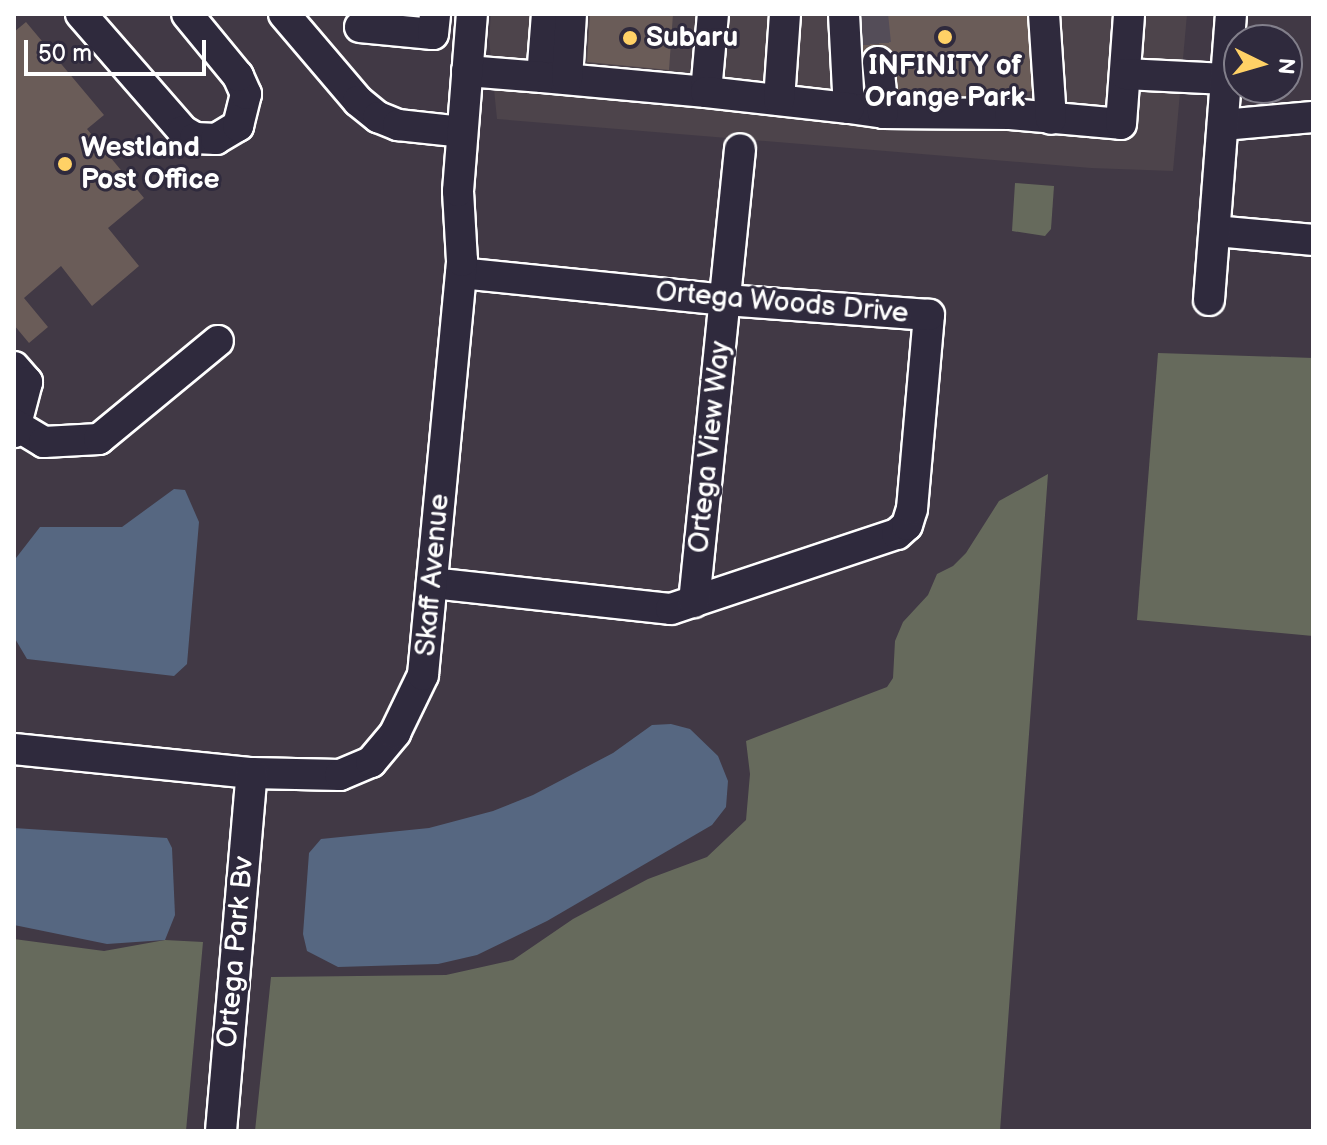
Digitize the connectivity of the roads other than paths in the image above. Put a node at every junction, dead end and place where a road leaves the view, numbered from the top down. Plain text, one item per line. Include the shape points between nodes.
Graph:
1 (81, 14) edge
2 (187, 14) edge
3 (284, 14) edge
4 (435, 14) edge
5 (472, 14) edge
6 (547, 14) edge
7 (571, 14) edge
8 (713, 14) edge
9 (785, 14) edge
10 (844, 14) edge
11 (1044, 14) edge
12 (1129, 14) edge
13 (360, 27) dead end
14 (878, 62) tunnel mouth
15 (467, 71) junction
16 (1125, 74) junction
17 (555, 78) junction
18 (1223, 79) edge
19 (706, 92) junction
20 (779, 100) junction
21 (1224, 104) edge
22 (849, 108) junction
23 (883, 113) junction
24 (1313, 117) edge
25 (1051, 119) junction
26 (1223, 125) junction
27 (462, 132) junction
28 (740, 149) dead end
29 (1215, 231) junction
30 (1313, 240) edge
31 (461, 273) junction
32 (726, 300) junction
33 (1209, 300) dead end
34 (218, 341) dead end
35 (14, 367) edge
36 (15, 427) edge
37 (432, 583) junction
38 (694, 602) junction
39 (14, 749) edge
40 (252, 773) junction
41 (221, 1131) edge

1 - 2 street via 183,131 206,141 226,137 241,121 246,94 238,76
3 - 27 street via 378,117 398,125
4 - 13 street via 433,34
5 - 15 street, Skaff Avenue
6 - 17 street
7 - 17 street
8 - 19 street
9 - 20 street
10 - 22 street
11 - 25 street
12 - 16 street
14 - 23 street
15 - 17 street
15 - 27 street, Skaff Avenue
16 - 18 street
16 - 25 street via 1121,124
17 - 19 street
19 - 20 street
20 - 22 street
21 - 26 street
22 - 23 street
23 - 25 street
24 - 26 street
26 - 29 street
27 - 31 street, Skaff Avenue
28 - 32 street, Ortega View Way
29 - 30 street
29 - 33 street
31 - 32 street, Ortega Woods Drive
31 - 37 street, Skaff Avenue
32 - 38 street, Ortega View Way
32 - 38 street, Ortega Woods Drive via 929,315 912,509 897,534
34 - 36 street via 99,439 44,442
35 - 36 street via 27,382
37 - 38 street, Ortega Woods Drive via 671,609
37 - 40 street, Skaff Avenue via 423,675 395,733 371,762 340,775
39 - 40 street, Skaff Avenue
40 - 41 street, Ortega Park Bv

